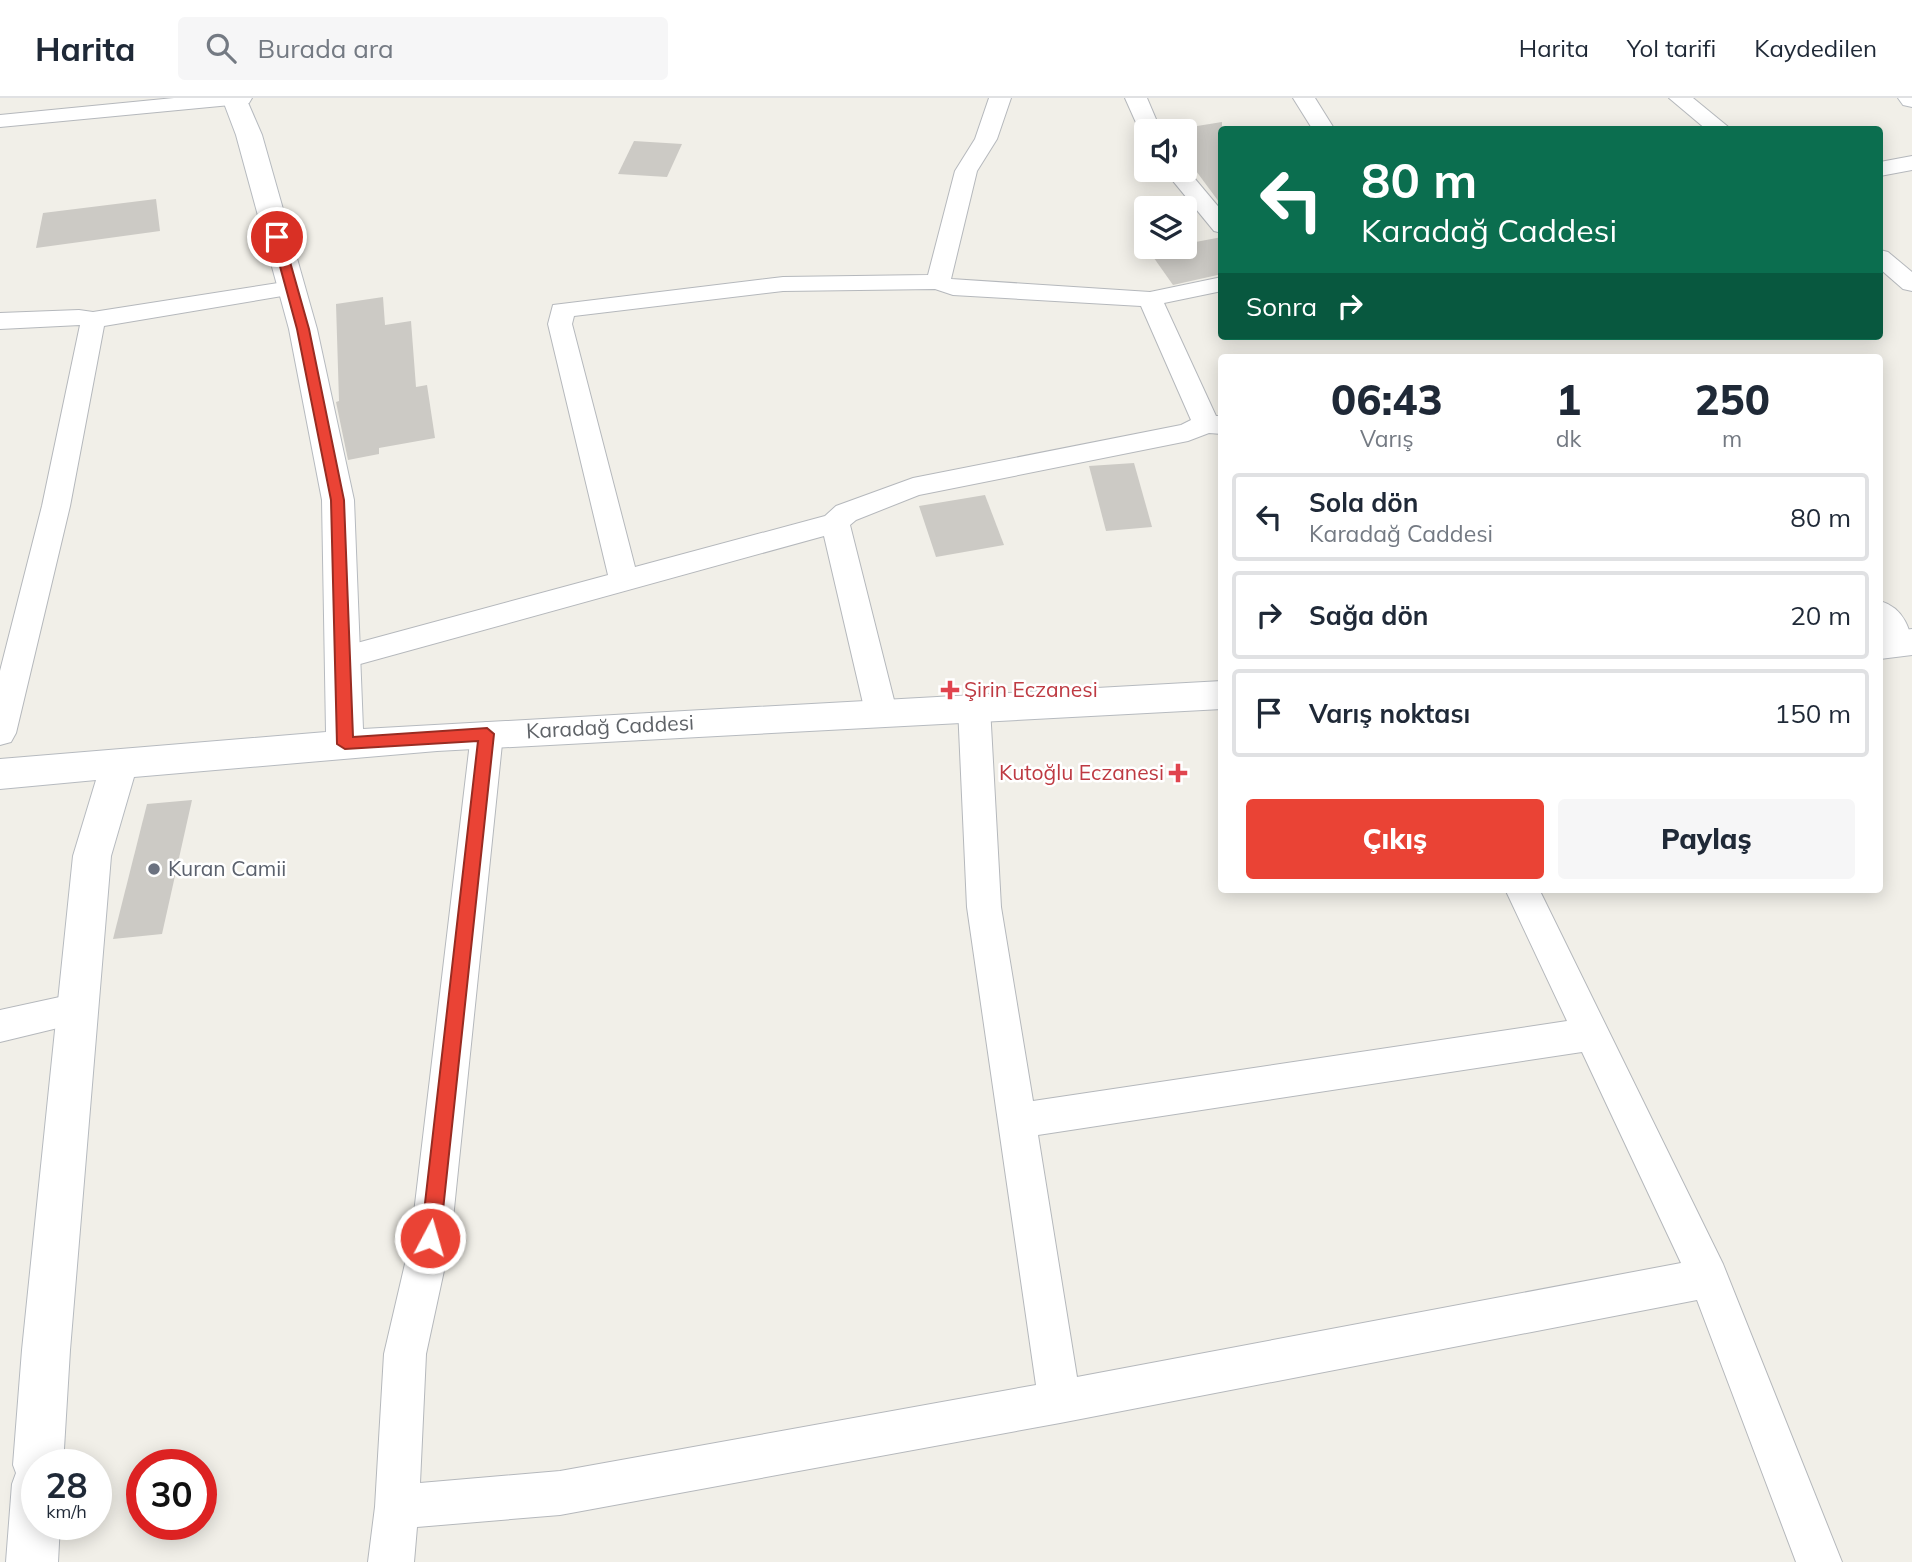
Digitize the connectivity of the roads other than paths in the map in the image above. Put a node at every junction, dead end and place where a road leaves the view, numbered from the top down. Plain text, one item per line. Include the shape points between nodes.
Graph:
1 (234, 98) edge
2 (241, 98) edge
3 (1000, 98) edge
4 (1136, 98) edge
5 (1304, 98) edge
6 (1680, 98) edge
7 (1145, 119) edge
8 (0, 121) edge
9 (1322, 126) edge
10 (1716, 126) edge
11 (1912, 163) edge
12 (1883, 168) edge
13 (1185, 182) edge
14 (1218, 221) edge
15 (1883, 260) edge
16 (938, 282) junction
17 (1912, 284) edge
18 (1218, 285) edge
19 (292, 288) junction
20 (1150, 299) junction
21 (93, 320) junction
22 (0, 321) edge
23 (1214, 424) edge
24 (835, 523) junction
25 (624, 582) junction
26 (1883, 617) edge
27 (1899, 644) edge
28 (342, 658) junction
29 (1218, 695) edge
30 (974, 708) junction
31 (881, 712) junction
32 (0, 733) edge
33 (487, 734) junction
34 (345, 744) junction
35 (120, 763) junction
36 (0, 775) edge
37 (1524, 893) edge
38 (78, 1009) junction
39 (0, 1026) edge
40 (1592, 1034) junction
41 (1016, 1121) junction
42 (1709, 1278) junction
43 (1059, 1402) junction
44 (39, 1449) edge
45 (397, 1507) junction
46 (33, 1540) edge
47 (32, 1562) edge
48 (390, 1562) edge
49 (1819, 1562) edge

1 - 2 street
1 - 8 street
1 - 19 street via 249,135
3 - 16 street via 986,139 966,171
4 - 7 street
5 - 9 street
6 - 10 street
11 - 12 street
13 - 14 street
15 - 17 street
16 - 20 street via 953,288
16 - 25 street via 783,284 562,310 560,324
18 - 20 street
19 - 21 street
19 - 28 street via 338,500
20 - 23 street
21 - 22 street
21 - 32 street via 56,506
23 - 24 street via 913,487 846,513
24 - 25 street
24 - 31 street
25 - 28 street
26 - 27 street
28 - 34 street
29 - 30 street, Karadağ Caddesi
30 - 31 street, Karadağ Caddesi
30 - 41 street via 984,907
31 - 33 street, Karadağ Caddesi
33 - 34 street, Karadağ Caddesi
33 - 45 street via 430,1238 405,1354
34 - 35 street, Karadağ Caddesi
35 - 36 street, Karadağ Caddesi
35 - 38 street via 92,856
37 - 40 street
38 - 39 street
38 - 44 street
40 - 41 street
40 - 42 street
41 - 43 street
42 - 43 street
42 - 49 street
43 - 45 street via 560,1493
45 - 48 street
46 - 47 street

